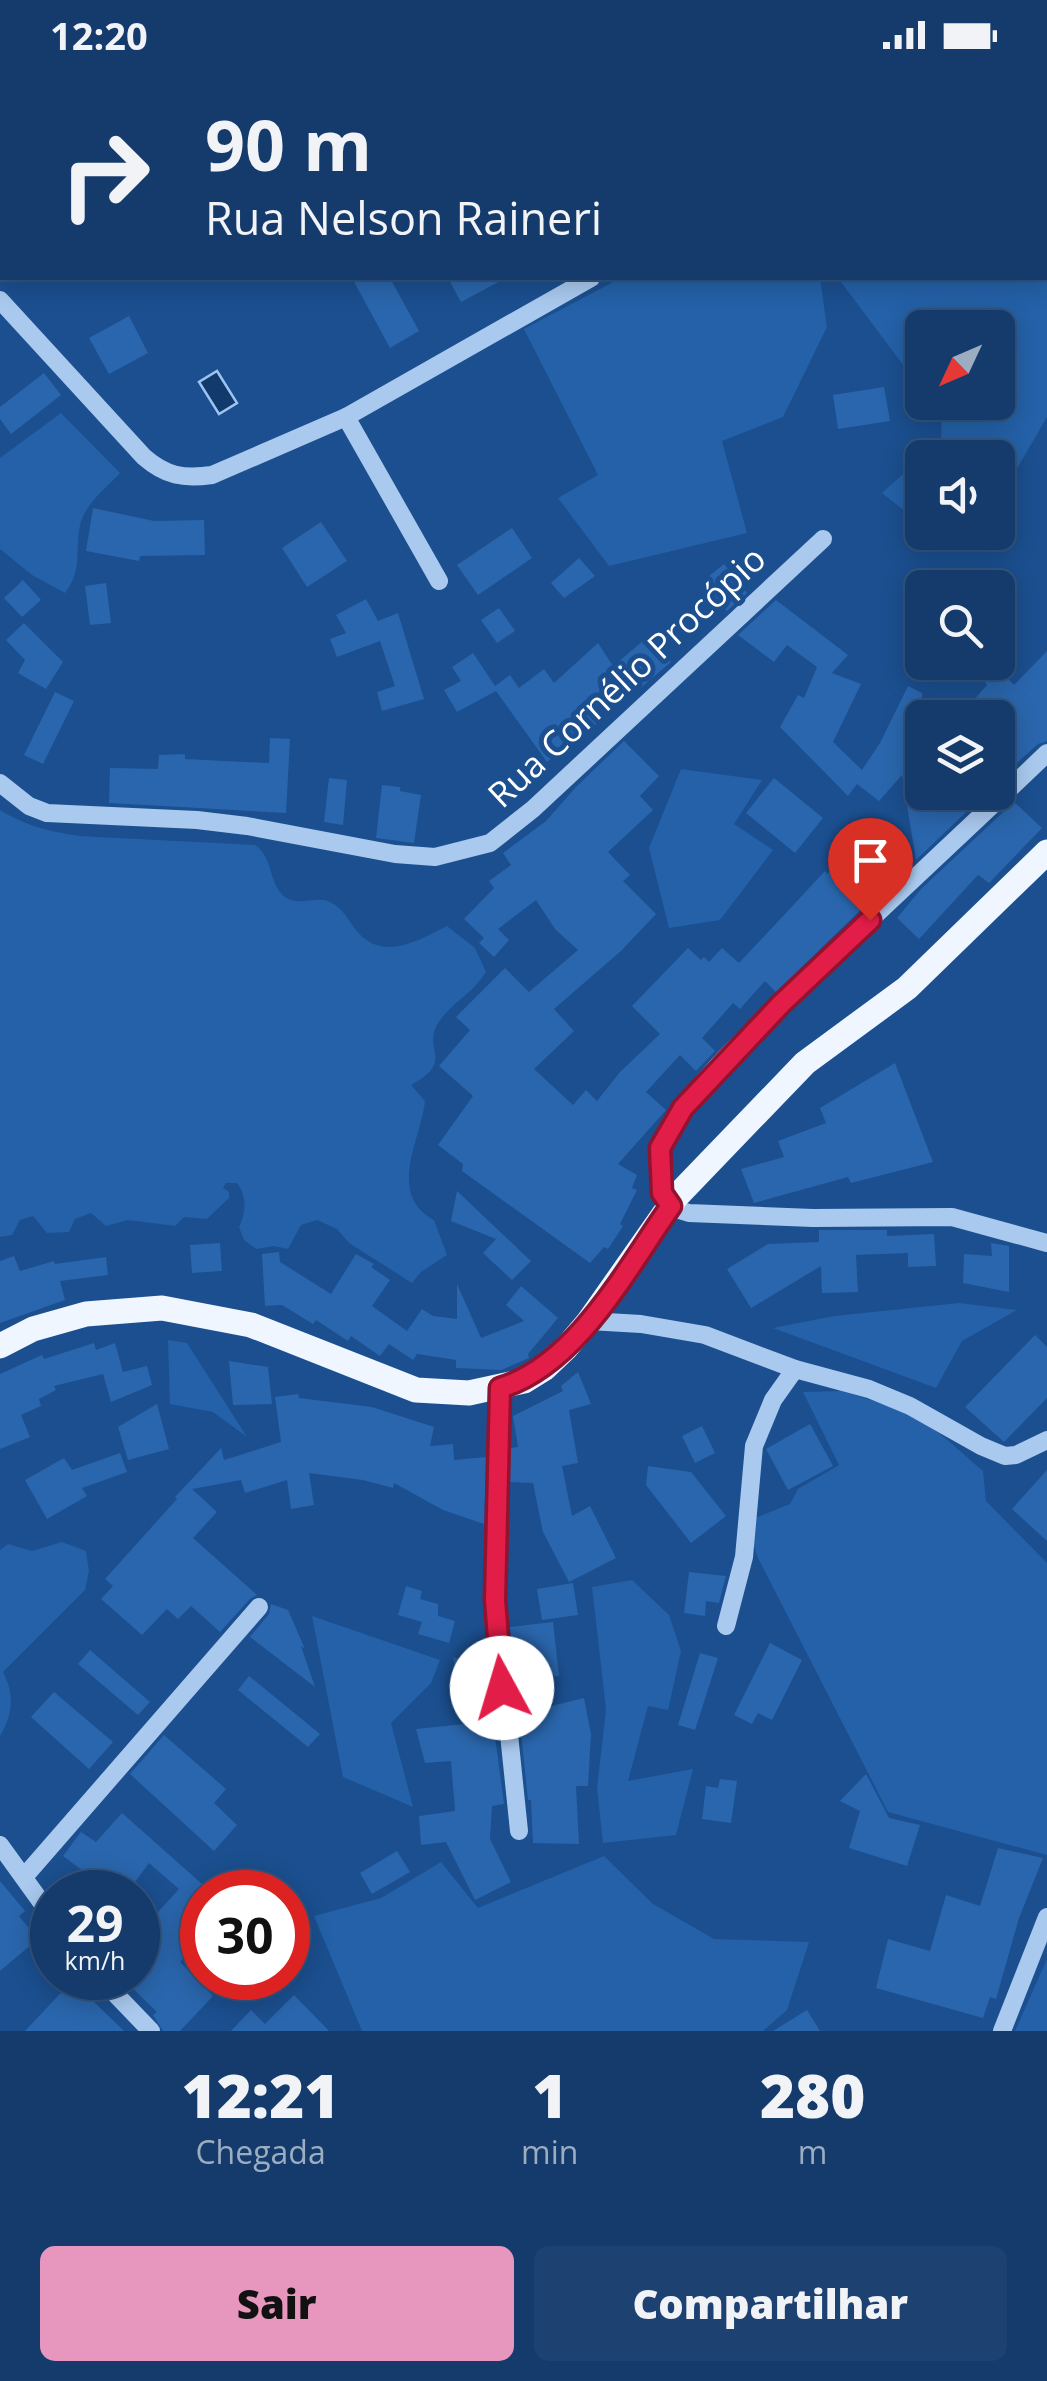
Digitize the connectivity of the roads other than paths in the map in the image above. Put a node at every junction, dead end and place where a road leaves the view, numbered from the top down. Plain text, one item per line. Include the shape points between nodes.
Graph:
1 (586, 280) edge
2 (0, 300) edge
3 (346, 417) junction
4 (823, 540) dead end
5 (439, 581) dead end
6 (1047, 753) edge
7 (0, 783) edge
8 (1047, 852) edge
9 (671, 1206) junction
10 (1047, 1243) edge
11 (589, 1321) junction
12 (0, 1346) edge
13 (796, 1370) junction
14 (500, 1388) junction
15 (1047, 1440) edge
16 (258, 1607) dead end
17 (726, 1626) dead end
18 (519, 1831) dead end
19 (0, 1845) edge
20 (24, 1877) junction
21 (30, 1886) edge
22 (1047, 1918) edge
23 (121, 2000) edge
24 (151, 2031) edge
25 (1002, 2031) edge

1 - 3 street
2 - 3 street via 144,456 175,477 212,475
3 - 5 street
4 - 7 street, Rua Cornélio Procópio via 533,809 475,849 421,857 196,820 46,813
6 - 9 street via 781,1004 683,1108 660,1148 662,1193
8 - 9 main road via 907,988 806,1063
9 - 10 street via 703,1215 952,1218
9 - 11 main road
11 - 13 street via 706,1335
11 - 14 main road via 545,1368
12 - 14 main road via 86,1314 162,1308 251,1326 416,1390
13 - 15 street via 896,1400 1005,1456
13 - 17 street via 773,1400 754,1446 744,1556
14 - 18 street via 495,1600
16 - 20 street
19 - 20 street
20 - 21 street
22 - 25 street
23 - 24 street

